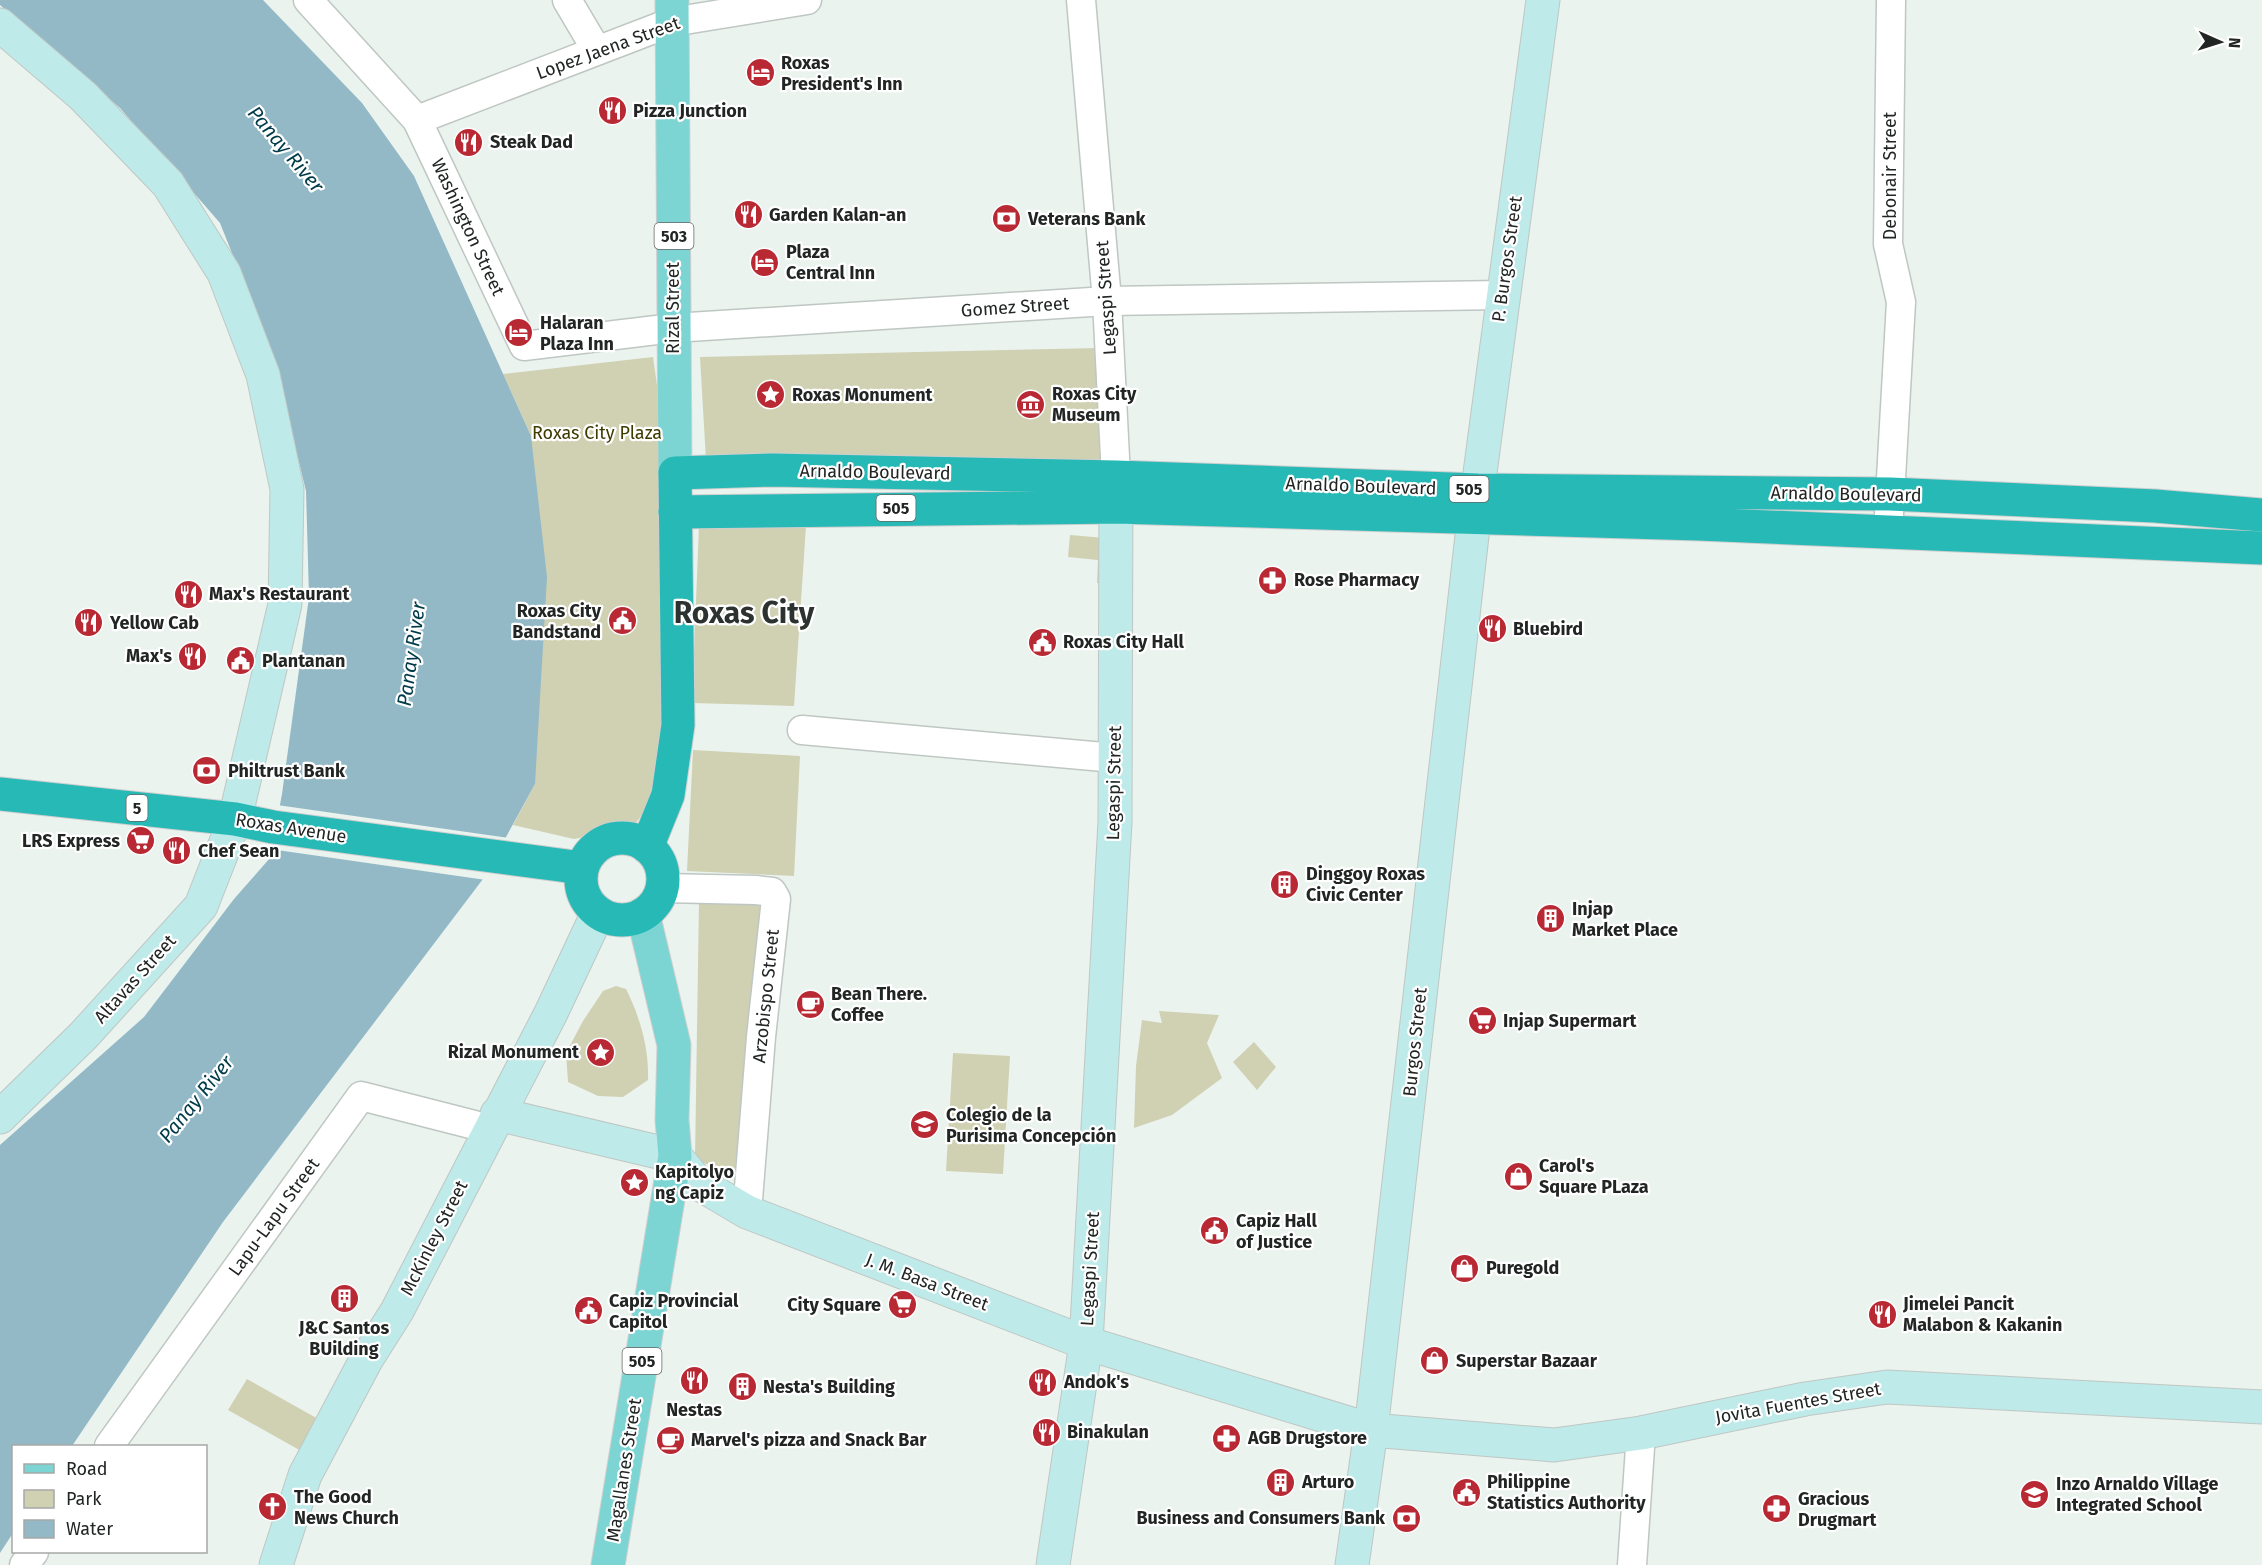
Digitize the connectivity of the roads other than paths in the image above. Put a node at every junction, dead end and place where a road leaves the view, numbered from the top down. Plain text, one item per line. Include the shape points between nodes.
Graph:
1 (308, 0) edge
2 (567, 0) edge
3 (807, 0) edge
4 (1081, 0) edge
5 (1543, 0) edge
6 (1891, 0) edge
7 (672, 11) edge
8 (0, 25) edge
9 (596, 49) junction
10 (417, 120) junction
11 (1502, 295) junction
12 (1107, 301) junction
13 (673, 328) junction
14 (675, 472) junction
15 (1117, 492) junction
16 (1890, 494) junction
17 (1476, 504) junction
18 (675, 512) junction
19 (2262, 515) edge
20 (1888, 531) junction
21 (2262, 548) edge
22 (802, 730) dead end
23 (1115, 758) junction
24 (0, 794) edge
25 (235, 819) junction
26 (647, 847) junction
27 (582, 868) junction
28 (662, 888) junction
29 (598, 913) junction
30 (643, 914) junction
31 (0, 1117) edge
32 (493, 1122) junction
33 (675, 1156) junction
34 (747, 1212) junction
35 (1086, 1343) junction
36 (2262, 1407) edge
37 (1371, 1430) junction
38 (1641, 1433) junction
39 (110, 1445) edge
40 (276, 1565) edge
41 (608, 1565) edge
42 (1053, 1565) edge
43 (1352, 1565) edge
44 (1632, 1565) edge

1 - 10 street, Washington Street
2 - 9 street
3 - 7 street, Lopez Jaena Street
4 - 12 street, Legaspi Street
5 - 11 street, P. Burgos Street
6 - 16 street, Debonair Street via 1888,243 1901,302
7 - 9 street, Lopez Jaena Street
7 - 13 main road, Rizal Street / 503
8 - 25 street, Altavas Street via 83,96 168,184 224,273 262,375 287,489 285,604
9 - 10 street, Lopez Jaena Street
10 - 13 street, Washington Street via 524,346
11 - 12 street, Gomez Street
11 - 17 street, P. Burgos Street
12 - 13 street, Gomez Street
12 - 15 street, Legaspi Street
13 - 14 main road, Rizal Street / 503
14 - 15 highway, Arnaldo Boulevard / 505 via 771,470
14 - 18 highway
15 - 17 highway, Arnaldo Boulevard / 505
15 - 18 highway, Arnaldo Boulevard / 505
15 - 23 street, Legaspi Street
16 - 17 highway, Arnaldo Boulevard / 505
16 - 19 highway, Arnaldo Boulevard / 505
16 - 20 street, Debonair Street
17 - 20 highway, Arnaldo Boulevard / 505
17 - 37 street, Burgos Street
18 - 26 highway via 678,725 668,795
20 - 21 highway, Arnaldo Boulevard / 505
22 - 23 street
23 - 35 street, Legaspi Street
24 - 25 highway, Roxas Avenue / 5
25 - 27 highway, Roxas Avenue / 5 via 510,861
25 - 31 street, Altavas Street via 201,906 84,1035
26 - 27 highway via 636,840 610,839 588,855
26 - 28 highway via 661,865
27 - 29 highway via 583,894
28 - 30 highway
28 - 34 street, Arzobispo Street via 756,890 772,892 776,899
29 - 30 highway via 620,920
29 - 32 street, McKinley Street
30 - 33 main road, Magallanes Street / 505 via 674,1045
32 - 33 street
32 - 39 street, Lapu-Lapu Street via 361,1096
32 - 40 street, McKinley Street via 397,1311 366,1360 305,1475
33 - 34 street, J. M. Basa Street via 698,1183
33 - 41 main road, Magallanes Street / 505
34 - 35 street, J. M. Basa Street
35 - 37 street, J. M. Basa Street
35 - 42 street, Legaspi Street
36 - 38 street, Jovita Fuentes Street via 1887,1387 1805,1398
37 - 38 street, Jovita Fuentes Street via 1554,1444
37 - 43 street, Burgos Street
38 - 44 street

